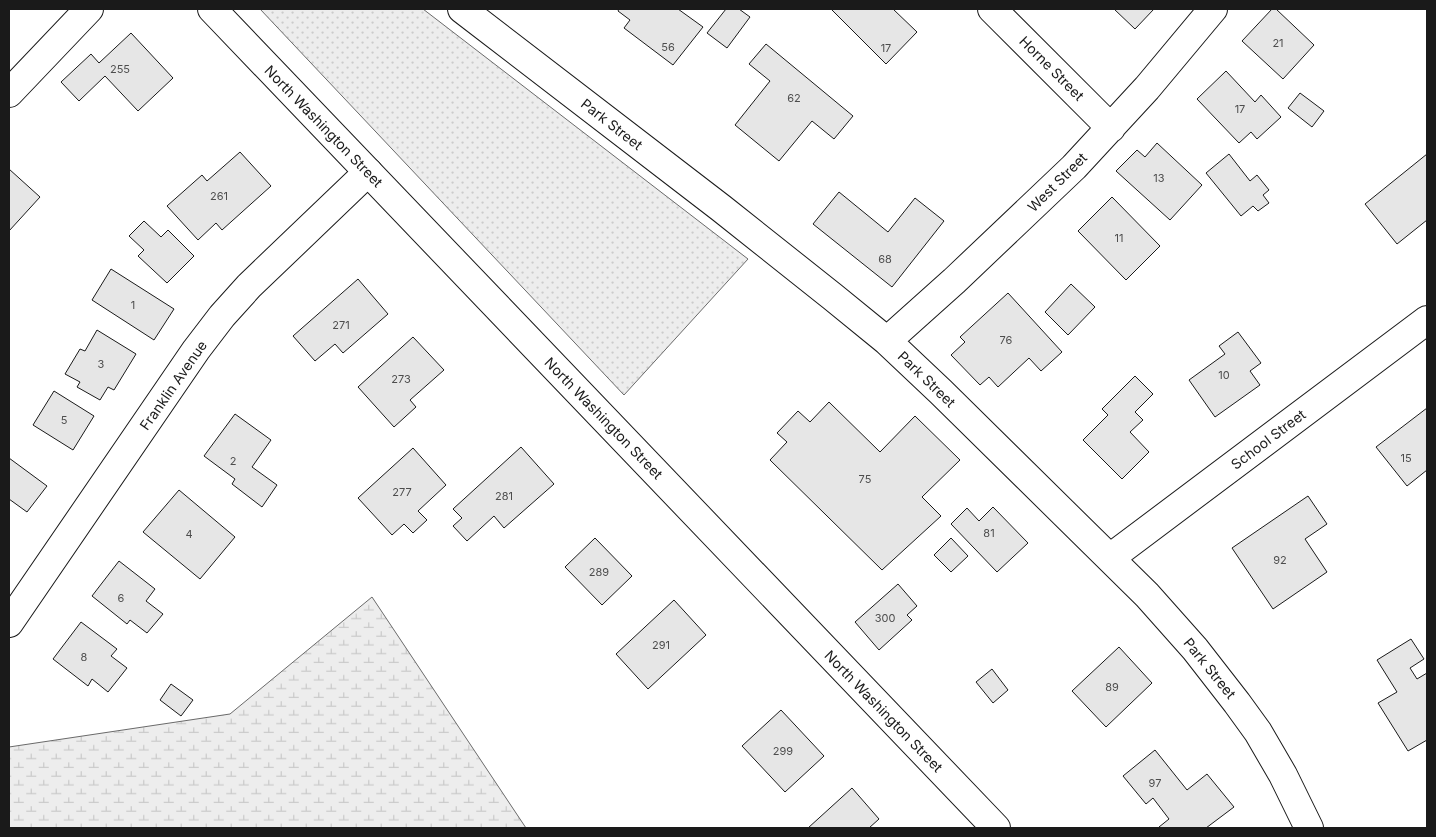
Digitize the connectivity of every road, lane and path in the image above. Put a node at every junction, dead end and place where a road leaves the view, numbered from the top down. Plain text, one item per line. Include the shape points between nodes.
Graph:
1 (90, 9) edge
2 (212, 9) edge
3 (462, 9) edge
4 (992, 9) edge
5 (1213, 9) edge
6 (9, 93) edge
7 (1111, 128) junction
8 (368, 172) junction
9 (1427, 320) edge
10 (887, 341) junction
11 (1110, 558) junction
12 (9, 623) edge
13 (996, 828) edge
14 (1309, 828) edge

1 - 6 street
2 - 8 street, North Washington Street
3 - 10 street, Park Street via 735,219
4 - 7 street, Horne Street
5 - 7 street, West Street
7 - 10 street, West Street via 1046,195
8 - 12 street, Franklin Avenue via 248,286 222,316
8 - 13 street, North Washington Street
9 - 11 street, School Street
10 - 11 street, Park Street
11 - 14 street, Park Street via 1167,616 1238,702 1272,754

